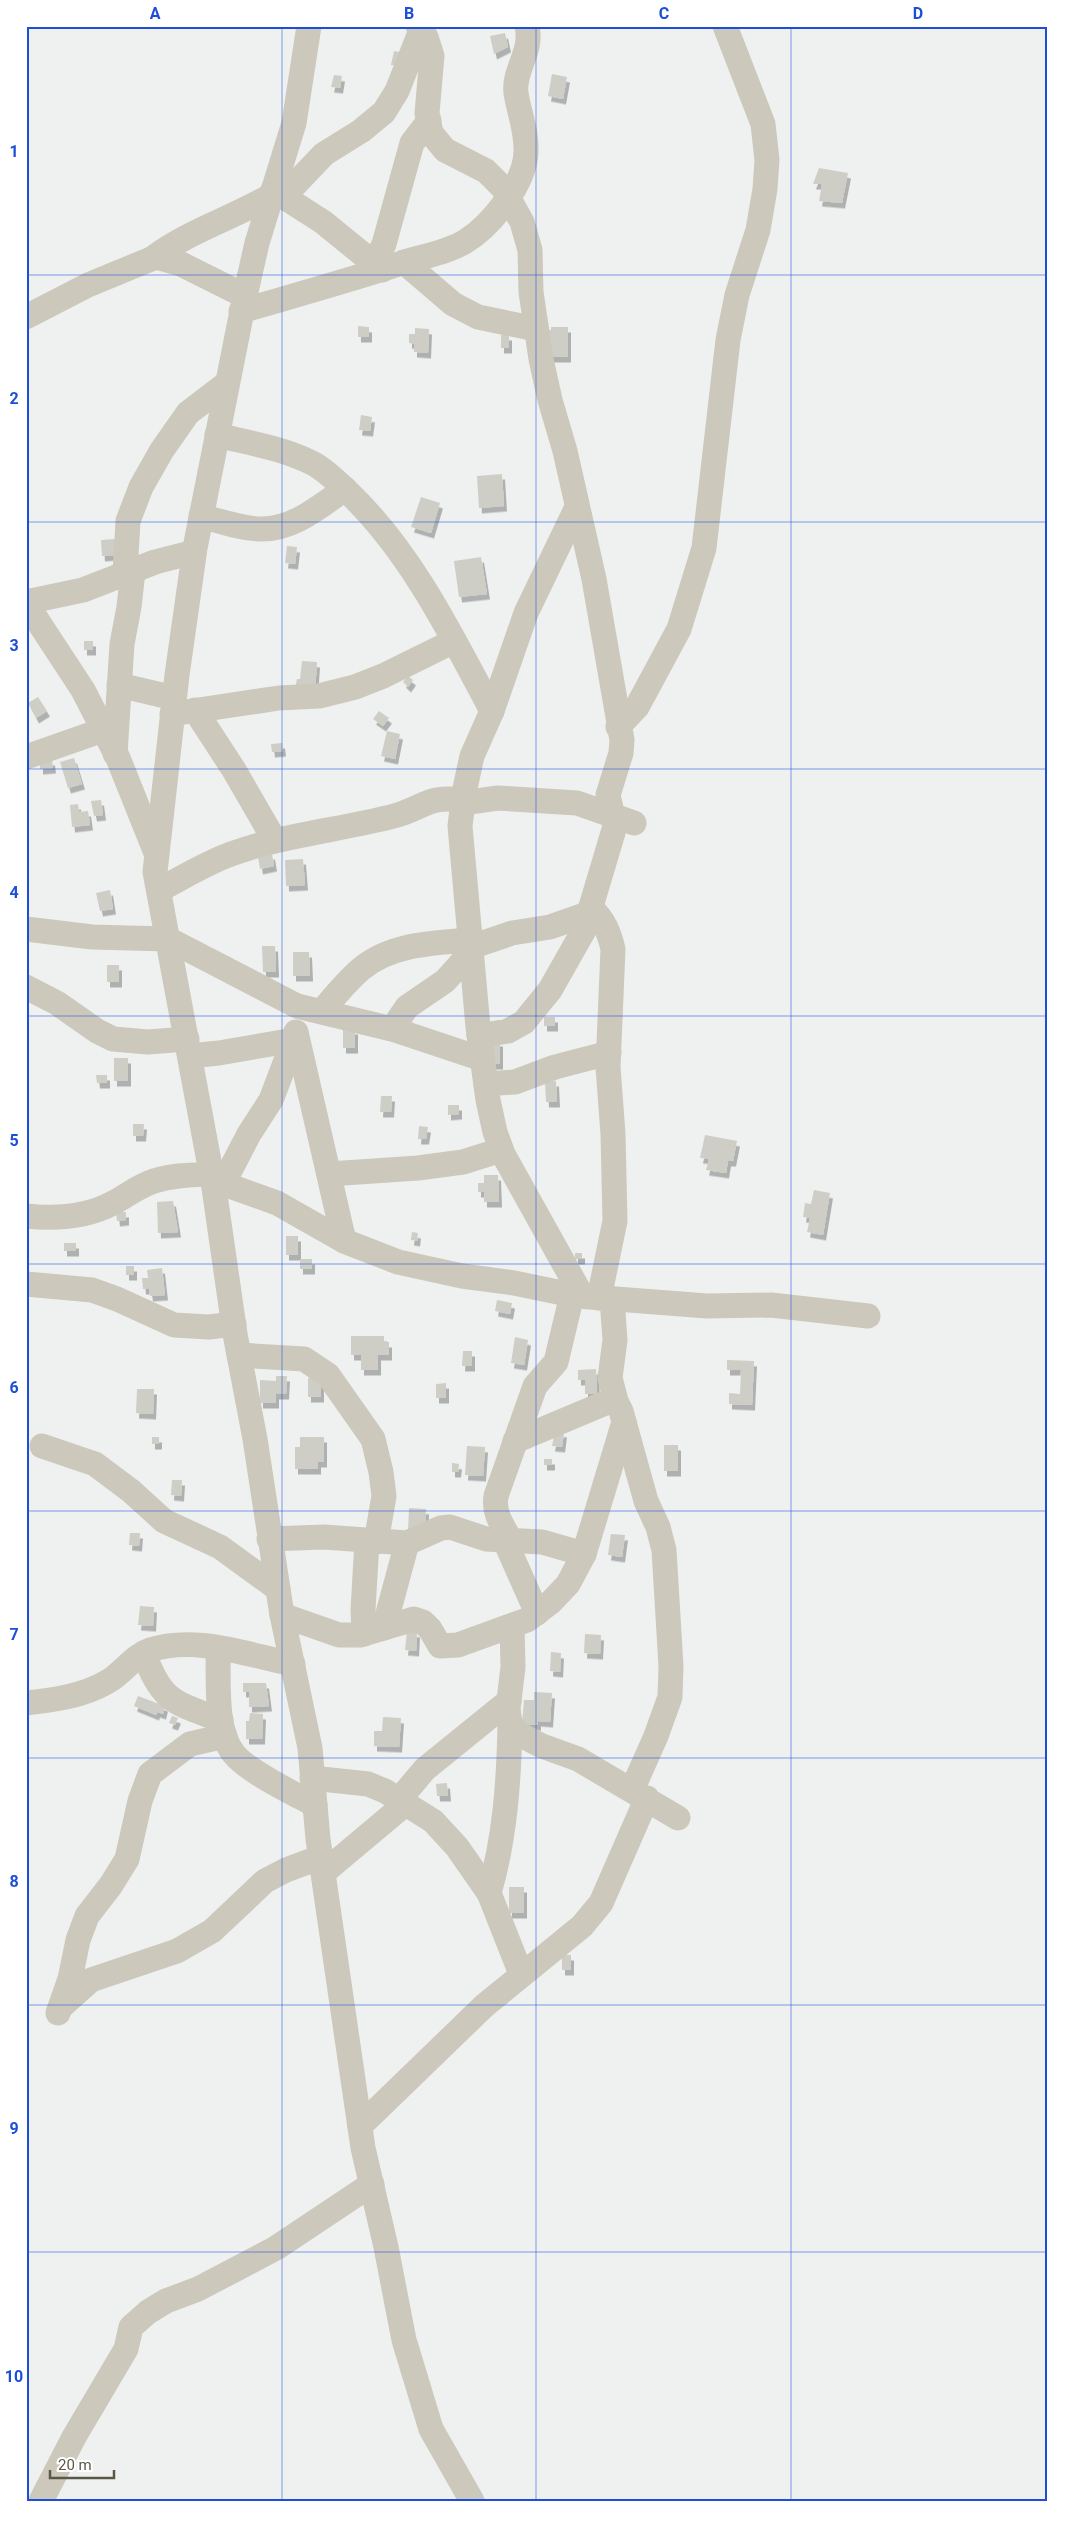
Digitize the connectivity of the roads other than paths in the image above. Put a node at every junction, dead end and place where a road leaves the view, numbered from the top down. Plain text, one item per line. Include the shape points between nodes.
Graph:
1 (309, 26) edge
2 (725, 26) edge
3 (528, 27) edge
4 (424, 30) edge
5 (429, 121) junction
6 (276, 194) junction
7 (508, 197) junction
8 (153, 258) junction
9 (387, 265) junction
10 (243, 304) junction
11 (26, 317) edge
12 (536, 329) junction
13 (226, 384) junction
14 (217, 435) junction
15 (345, 489) junction
16 (577, 507) junction
17 (201, 516) junction
18 (194, 552) junction
19 (129, 572) junction
20 (26, 602) edge
21 (454, 641) junction
22 (119, 685) junction
23 (180, 707) junction
24 (492, 711) junction
25 (618, 727) junction
26 (103, 730) junction
27 (115, 754) junction
28 (26, 757) edge
29 (462, 802) junction
30 (624, 819) junction
31 (275, 841) junction
32 (157, 855) junction
33 (159, 890) junction
34 (590, 910) junction
35 (26, 929) edge
36 (168, 939) junction
37 (471, 946) junction
38 (26, 986) edge
39 (313, 1009) junction
40 (392, 1029) junction
41 (295, 1036) junction
42 (188, 1048) junction
43 (481, 1048) junction
44 (609, 1053) junction
45 (486, 1084) junction
46 (501, 1150) junction
47 (329, 1174) junction
48 (216, 1179) junction
49 (26, 1216) edge
50 (344, 1241) junction
51 (26, 1284) edge
52 (591, 1297) junction
53 (868, 1316) dead end
54 (234, 1324) junction
55 (239, 1355) junction
56 (615, 1399) junction
57 (624, 1422) junction
58 (515, 1441) junction
59 (42, 1446) dead end
60 (270, 1541) junction
61 (508, 1541) junction
62 (372, 1542) junction
63 (407, 1543) junction
64 (224, 1550) junction
65 (584, 1554) junction
66 (278, 1589) junction
67 (537, 1613) junction
68 (282, 1615) junction
69 (512, 1626) junction
70 (374, 1631) junction
71 (218, 1649) junction
72 (144, 1653) junction
73 (293, 1664) junction
74 (26, 1703) edge
75 (510, 1712) junction
76 (223, 1729) junction
77 (312, 1778) junction
78 (640, 1794) junction
79 (401, 1803) junction
80 (315, 1805) junction
81 (678, 1818) dead end
82 (322, 1865) junction
83 (489, 1893) junction
84 (521, 1974) junction
85 (360, 2126) junction
86 (372, 2184) junction
87 (41, 2501) edge
88 (472, 2501) edge

1 - 6 street via 294,123
2 - 25 street via 763,124 767,160 765,189 758,230 737,295 728,340 704,548 679,629 637,707
3 - 7 street via 528,43 516,91 524,122 526,153 522,172
4 - 5 street via 432,56
4 - 6 street via 397,92 384,112 324,154
5 - 7 street via 431,133 445,150 486,171
5 - 9 street via 412,143 384,244
6 - 8 street via 184,237
6 - 9 street
6 - 10 street
7 - 9 street via 483,228 464,242
7 - 12 street via 522,222 530,250
8 - 10 street via 181,264
8 - 11 street via 88,285
9 - 10 street via 339,284
9 - 12 street via 478,317
10 - 13 street
12 - 16 street
13 - 14 street
13 - 19 street via 188,413 145,480 128,521
14 - 15 street via 282,451 314,463
14 - 17 street
15 - 17 street via 294,522 280,527 261,529
15 - 21 street via 371,514 403,555
16 - 24 street via 526,613
16 - 25 street via 594,579
17 - 18 street
18 - 19 street
18 - 23 street
19 - 20 street via 83,590
19 - 22 street via 129,607
20 - 26 street via 83,690
21 - 23 street via 382,676 328,694
21 - 24 street
22 - 23 street
22 - 27 street
23 - 31 street via 234,770
23 - 32 street
24 - 29 street via 472,756
25 - 30 street via 622,753 608,795
26 - 27 street
26 - 28 street
27 - 32 street
29 - 30 street via 498,798 578,803
29 - 31 street via 438,798 394,816
29 - 37 street via 460,826
30 - 34 street via 614,832
31 - 33 street via 230,855
32 - 33 street via 155,872
33 - 36 street
34 - 37 street via 550,927
34 - 43 street via 574,947 537,1008 524,1022
34 - 44 street via 608,930 613,949
35 - 36 street via 92,937
36 - 39 street
36 - 42 street
37 - 39 street via 401,949 382,956 362,968
37 - 40 street via 445,981 407,1007
37 - 43 street
38 - 42 street via 113,1038
39 - 40 street
39 - 41 street
40 - 43 street
41 - 42 street
41 - 47 street
41 - 48 street via 271,1100
42 - 48 street
43 - 45 street
44 - 45 street via 555,1066 515,1082
44 - 52 street via 615,1221
45 - 46 street
46 - 47 street via 462,1162
46 - 52 street
47 - 50 street
48 - 49 street via 176,1176 131,1190 90,1213
48 - 50 street via 277,1203
48 - 54 street
50 - 52 street via 398,1262
51 - 54 street via 92,1290 174,1325 209,1327
52 - 53 street via 708,1306 771,1305
52 - 56 street via 615,1340 610,1378
52 - 58 street via 556,1362 535,1386
54 - 55 street
55 - 60 street
55 - 62 street via 304,1359 328,1374 373,1440 384,1496
56 - 57 street
56 - 58 street
57 - 65 street
57 - 78 street via 646,1501 664,1550 671,1666 670,1697
58 - 61 street via 494,1506
59 - 64 street via 95,1464 164,1521
60 - 62 street via 324,1537
60 - 64 street
60 - 66 street
61 - 63 street via 486,1539 450,1527
61 - 65 street via 542,1542
61 - 67 street
62 - 63 street
62 - 70 street via 363,1610
63 - 70 street
64 - 66 street
65 - 67 street via 568,1584
66 - 68 street
67 - 69 street
68 - 70 street via 339,1635
68 - 73 street
69 - 70 street via 447,1647 440,1646 430,1629 414,1619
69 - 75 street
71 - 72 street via 171,1644
71 - 73 street
71 - 76 street
72 - 74 street via 108,1682 65,1698
72 - 76 street via 160,1689 174,1701
73 - 77 street via 310,1748
75 - 78 street via 517,1733 578,1759
75 - 79 street via 425,1769
75 - 83 street via 509,1773 503,1827
76 - 80 street via 234,1754 268,1780
76 - 82 street via 190,1744 150,1774 140,1801 127,1859 87,1916 59,2010 91,1980 177,1951 212,1931 265,1881 286,1870
77 - 79 street via 368,1784
77 - 80 street
78 - 81 street
78 - 84 street via 601,1903 582,1926
79 - 82 street
79 - 83 street via 433,1821
80 - 82 street
82 - 85 street
83 - 84 street
84 - 85 street
85 - 86 street
86 - 87 street via 276,2248 198,2289 166,2301 130,2327 126,2348
86 - 88 street via 404,2340 431,2429

